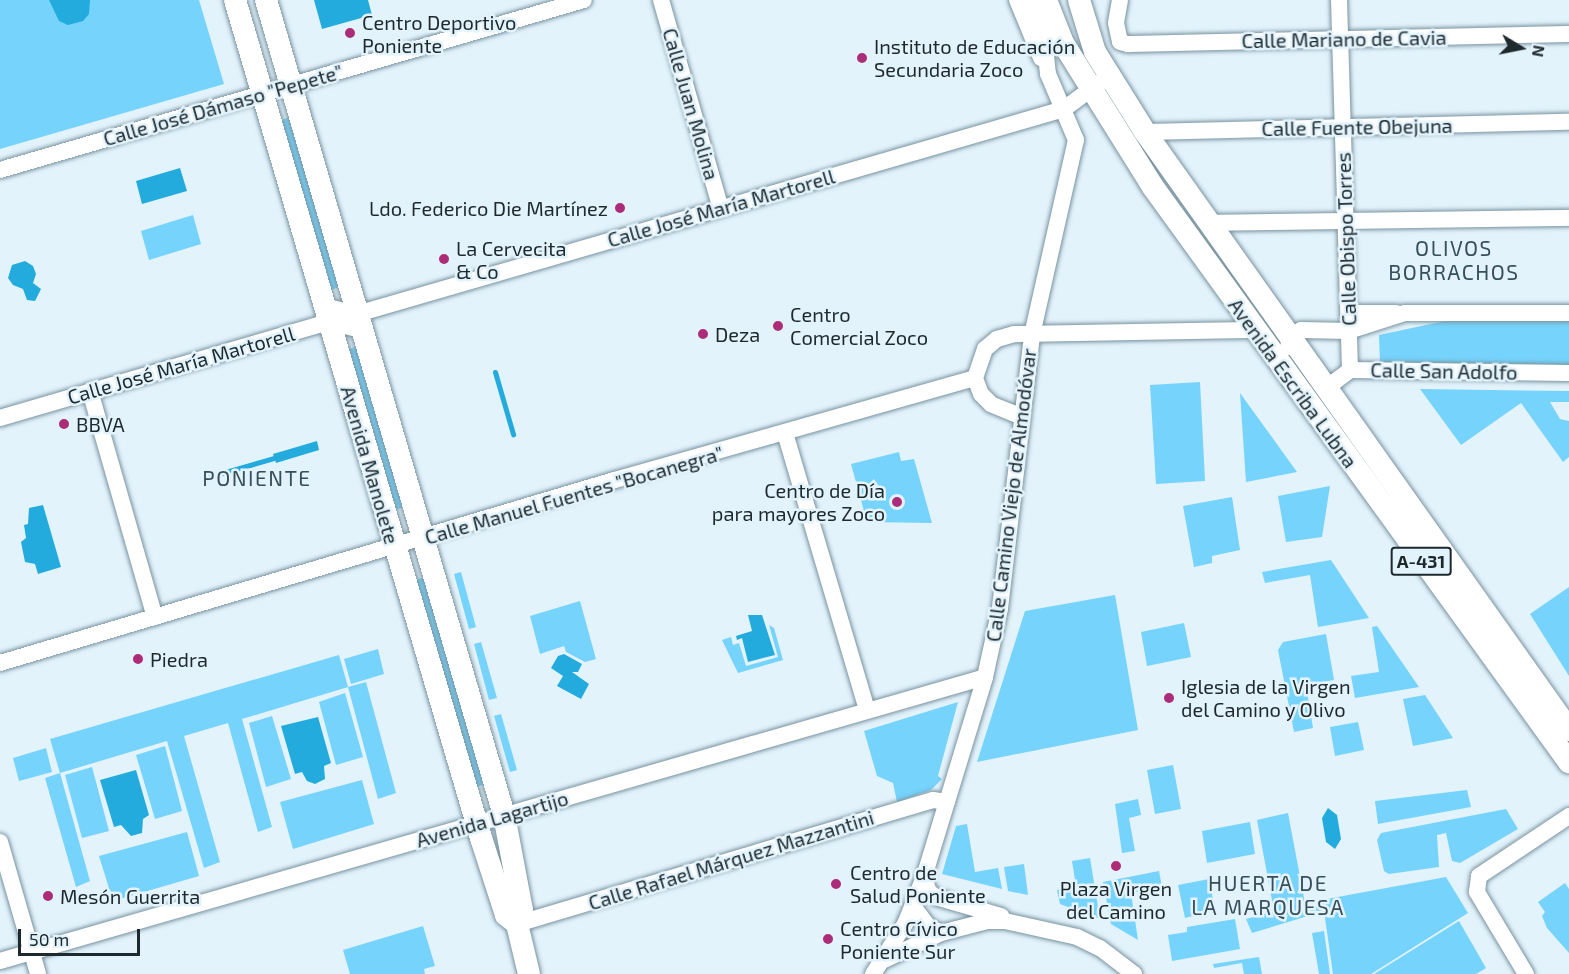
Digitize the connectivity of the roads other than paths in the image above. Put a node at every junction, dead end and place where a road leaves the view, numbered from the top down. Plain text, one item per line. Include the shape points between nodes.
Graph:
1 (235, 0) edge
2 (266, 0) edge
3 (584, 0) edge
4 (661, 0) edge
5 (1017, 0) edge
6 (1024, 0) edge
7 (1079, 0) edge
8 (1120, 0) edge
9 (1339, 0) edge
10 (1043, 7) edge
11 (1569, 34) edge
12 (1340, 39) junction
13 (1048, 74) junction
14 (1110, 76) junction
15 (292, 85) junction
16 (1092, 89) junction
17 (262, 94) junction
18 (1064, 109) junction
19 (1569, 122) edge
20 (1342, 127) junction
21 (1145, 132) junction
22 (0, 170) edge
23 (721, 208) junction
24 (1569, 218) edge
25 (1346, 221) junction
26 (1208, 223) junction
27 (1349, 313) junction
28 (1405, 313) junction
29 (1569, 313) edge
30 (327, 314) junction
31 (359, 322) junction
32 (1254, 330) junction
33 (1349, 331) junction
34 (1032, 335) junction
35 (1290, 339) junction
36 (1283, 369) junction
37 (1350, 370) junction
38 (1569, 373) edge
39 (975, 378) junction
40 (1325, 389) junction
41 (90, 391) junction
42 (1020, 416) junction
43 (0, 418) edge
44 (785, 433) junction
45 (423, 539) junction
46 (394, 547) junction
47 (155, 617) junction
48 (0, 663) edge
49 (985, 677) junction
50 (867, 709) junction
51 (1569, 730) edge
52 (1566, 763) edge
53 (947, 802) junction
54 (504, 815) junction
55 (1569, 816) edge
56 (477, 824) junction
57 (0, 842) edge
58 (924, 877) junction
59 (913, 906) junction
60 (517, 924) junction
61 (1034, 925) junction
62 (941, 933) junction
63 (32, 952) junction
64 (884, 960) junction
65 (0, 961) edge
66 (38, 974) edge
67 (529, 974) edge
68 (873, 974) edge
69 (1134, 974) edge
70 (1526, 974) edge

1 - 17 main road, Avenida Manolete
2 - 15 main road, Avenida Manolete
3 - 15 street, Calle José Dámaso "Pepete"
4 - 23 street, Calle Juan Molina
5 - 13 street
6 - 10 main road, Avenida Escriba Lubna
7 - 14 main road, Avenida Escriba Lubna / A-431 via 1095,52
8 - 12 street, Calle Mariano de Cavia via 1116,23 1120,42
9 - 12 street, Calle Obispo Torres
10 - 13 street
10 - 16 main road, Avenida Escriba Lubna / A-431
11 - 12 street, Calle Mariano de Cavia
12 - 20 street, Calle Obispo Torres
13 - 18 street
14 - 16 street, Calle José María Martorell
14 - 21 main road, Avenida Escriba Lubna / A-431
15 - 17 street, Calle José Dámaso "Pepete"
15 - 31 main road, Avenida Manolete
16 - 18 street, Calle José María Martorell
16 - 32 main road, Avenida Escriba Lubna / A-431 via 1153,187
17 - 22 street, Calle José Dámaso "Pepete"
17 - 30 main road, Avenida Manolete
18 - 23 street, Calle José María Martorell
18 - 34 street, Calle Camino Viejo de Almodóvar via 1076,140
19 - 20 street, Calle Fuente Obejuna
20 - 21 street, Calle Fuente Obejuna
20 - 25 street, Calle Obispo Torres
21 - 26 main road, Avenida Escriba Lubna / A-431
23 - 31 street, Calle José María Martorell
24 - 25 street
25 - 26 street
25 - 27 street, Calle Obispo Torres
26 - 35 main road, Avenida Escriba Lubna / A-431
27 - 28 street
27 - 33 street, Calle Obispo Torres
28 - 29 street
28 - 33 street
30 - 31 street, Calle José María Martorell
30 - 41 street, Calle José María Martorell
30 - 46 main road, Avenida Manolete
31 - 45 main road, Avenida Manolete
32 - 34 street
32 - 36 main road, Avenida Escriba Lubna / A-431
33 - 35 street via 1301,330
33 - 37 street, Calle Obispo Torres
34 - 39 street via 1014,334 998,339 985,349
34 - 42 street, Calle Camino Viejo de Almodóvar
35 - 36 street
35 - 40 main road, Avenida Escriba Lubna / A-431
36 - 52 main road, Avenida Escriba Lubna / A-431
37 - 38 street, Calle San Adolfo
37 - 40 street, Calle San Adolfo
39 - 42 street via 981,394 991,404
39 - 44 street, Calle Manuel Fuentes "Bocanegra"
40 - 51 main road, Avenida Escriba Lubna / A-431
41 - 43 street, Calle José María Martorell
41 - 47 street
42 - 49 street, Calle Camino Viejo de Almodóvar via 1000,608
44 - 45 street, Calle Manuel Fuentes "Bocanegra"
44 - 50 street
45 - 46 street, Calle Manuel Fuentes "Bocanegra"
45 - 54 main road, Avenida Manolete
46 - 47 street, Calle Manuel Fuentes "Bocanegra"
46 - 56 main road, Avenida Manolete
47 - 48 street, Calle Manuel Fuentes "Bocanegra"
49 - 50 street, Avenida Lagartijo
49 - 53 street, Calle Camino Viejo de Almodóvar
50 - 54 street, Avenida Lagartijo
53 - 58 street, Calle Camino Viejo de Almodóvar
53 - 60 street, Calle Rafael Márquez Mazzantini via 933,800
54 - 56 street, Avenida Lagartijo
54 - 60 main road, Avenida Manolete via 522,910
55 - 70 street via 1479,876 1477,892
56 - 60 main road, Avenida Manolete via 506,915
56 - 63 street, Avenida Lagartijo
57 - 63 street
58 - 59 street, Calle Camino Viejo de Almodóvar
58 - 61 street via 929,892 936,897
59 - 62 street via 928,926
59 - 64 street, Calle Camino Viejo de Almodóvar
60 - 67 main road, Avenida Manolete
61 - 62 street via 987,921
61 - 69 street via 1100,948
62 - 64 street
63 - 65 street, Avenida Lagartijo
63 - 66 street
64 - 68 street, Calle Camino Viejo de Almodóvar

